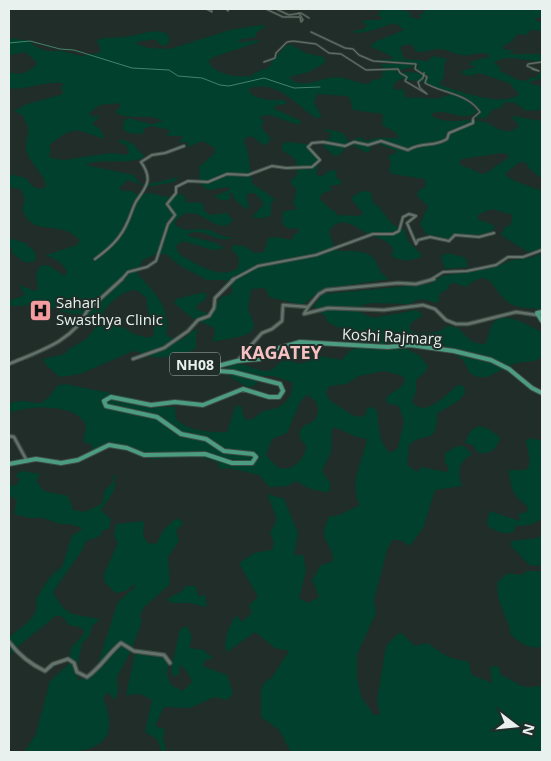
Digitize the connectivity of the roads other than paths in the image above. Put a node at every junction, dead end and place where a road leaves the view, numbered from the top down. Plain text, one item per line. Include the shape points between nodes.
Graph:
1 (206, 9) edge
2 (211, 9) edge
3 (226, 9) edge
4 (229, 9) edge
5 (266, 9) edge
6 (276, 9) edge
7 (299, 13) junction
8 (309, 18) dead end
9 (311, 32) dead end
10 (264, 62) dead end
11 (542, 62) edge
12 (532, 69) dead end
13 (424, 73) junction
14 (184, 146) dead end
15 (494, 233) dead end
16 (542, 250) edge
17 (94, 260) dead end
18 (308, 307) junction
19 (542, 312) edge
20 (538, 315) junction
21 (542, 321) edge
22 (132, 359) dead end
23 (237, 361) junction
24 (9, 364) edge
25 (542, 393) edge
26 (9, 436) edge
27 (27, 461) junction
28 (9, 464) edge
29 (9, 642) edge
30 (170, 663) dead end

1 - 2 street via 212,12
3 - 4 street
5 - 7 street via 283,18 300,17 301,22 303,20
6 - 7 street via 289,14
7 - 8 street
9 - 13 street via 353,49 374,62 416,64 415,69
10 - 13 street via 275,58 276,52 293,41 316,44 329,53 341,54 366,70 398,69 407,77 405,81 411,87 426,94 418,82
11 - 12 street via 528,64 539,71
13 - 24 street via 430,87 460,96 478,109 480,112 472,118 473,123 449,134 435,146 418,144 408,150 381,141 368,145 354,142 345,146 312,142 308,147 320,160 312,166 272,166 248,175 227,174 208,182 188,181 178,185 168,204 175,215 168,224 156,261 128,272 87,311 70,333 52,346
14 - 17 street via 152,155 141,162 148,177 147,187 137,200 118,242
15 - 22 street via 482,238 455,235 449,241 428,237 416,244 407,223 416,216 409,214 403,217 399,231 392,235 372,234 314,256 261,264 228,283 228,287 215,298 209,316 198,320 164,348
16 - 18 street via 508,257 496,265 443,272 416,284 326,290 317,294
18 - 20 street via 304,314 328,308 384,310 423,305 435,309 450,322 464,324 516,312
18 - 23 street via 282,305 282,321 262,333
19 - 20 main road
20 - 21 main road
23 - 25 main road, Koshi Rajmarg / NH08 via 260,359 276,349 300,342 419,346 491,360
23 - 27 main road, Koshi Rajmarg / NH08 via 214,367 189,362 183,366 192,370 233,372 272,382 282,387 281,395 270,397 243,389 203,405 174,402 151,405 111,397 104,404 160,419 181,434 210,441 224,451 247,452 255,456 252,463 232,463 204,454 144,455 114,445 70,462
26 - 27 street via 14,437
27 - 28 main road, NH08
29 - 30 street via 27,662 41,669 46,671 53,664 68,659 74,663 77,672 87,677 121,643 133,651 160,653

